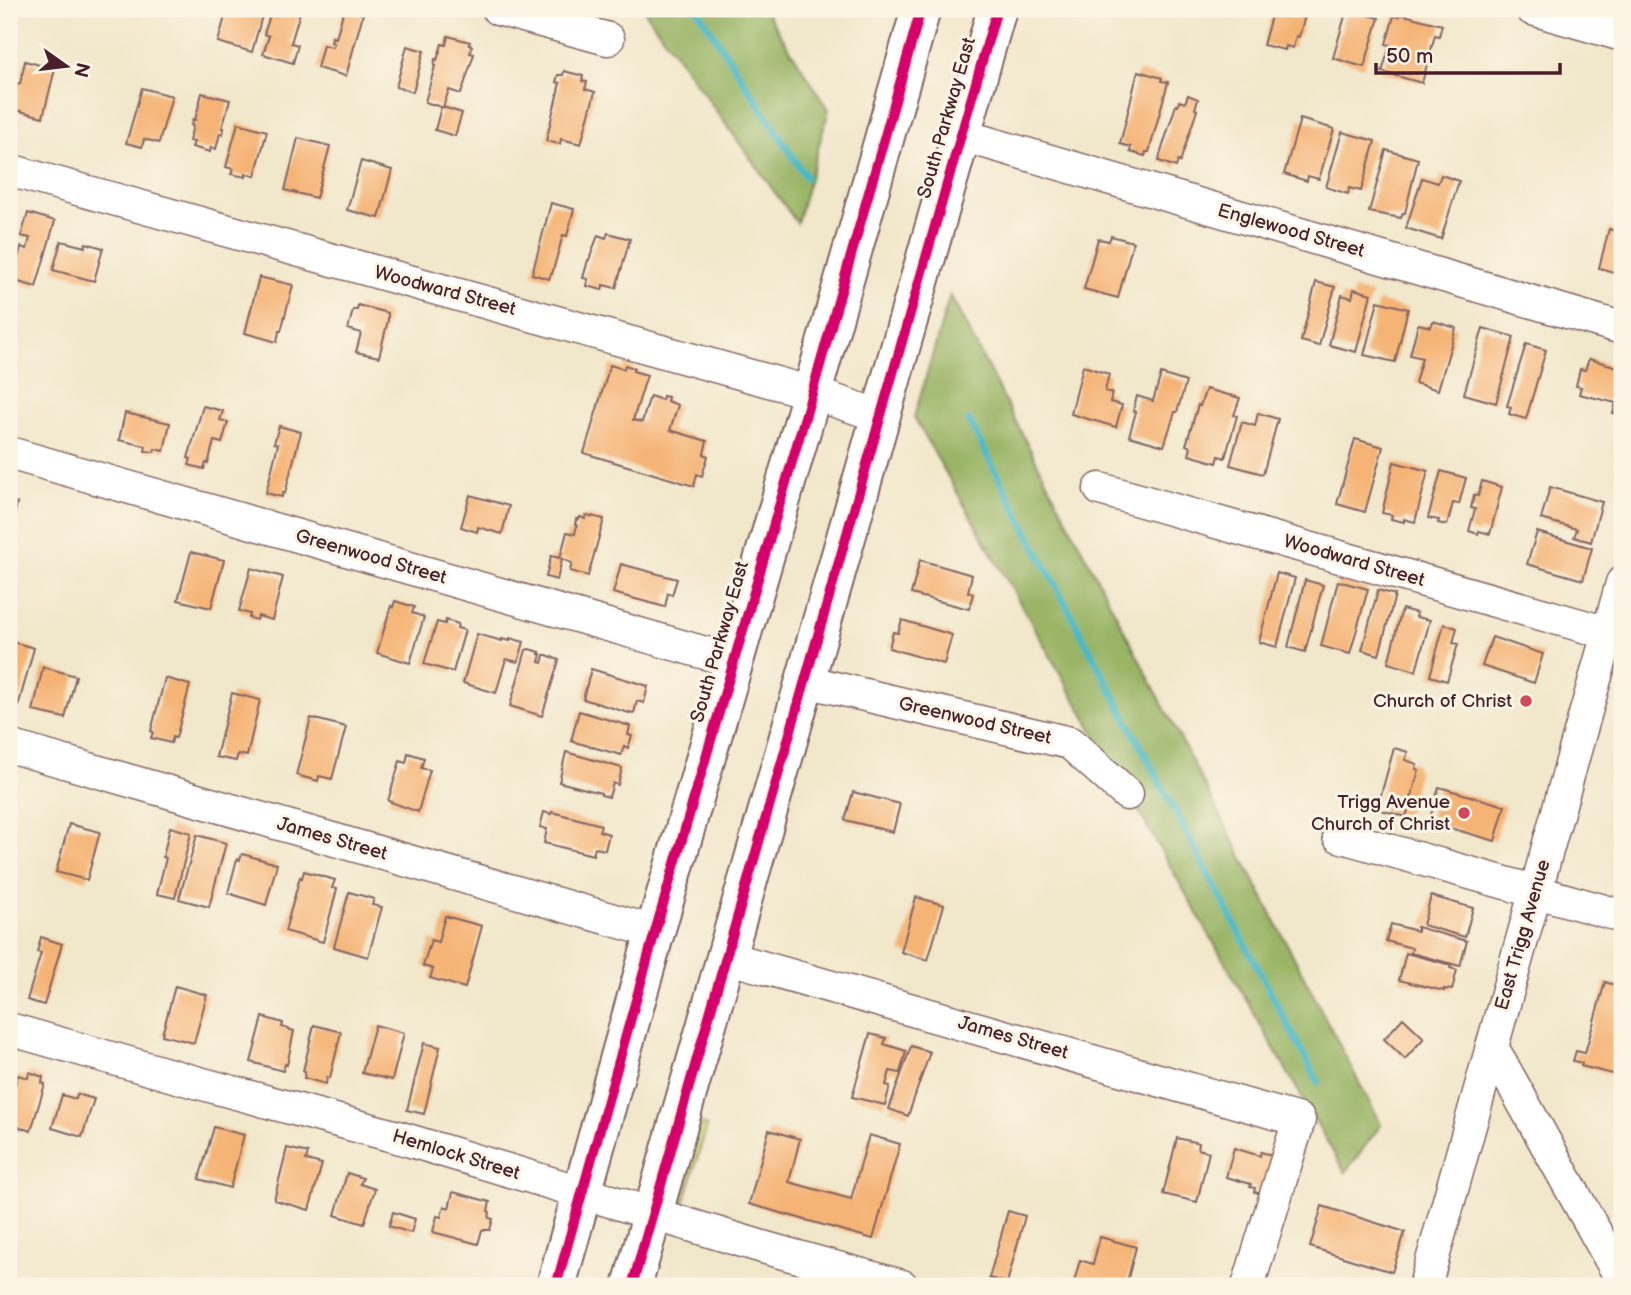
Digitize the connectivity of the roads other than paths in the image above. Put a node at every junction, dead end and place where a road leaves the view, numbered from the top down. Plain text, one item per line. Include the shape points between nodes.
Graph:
1 (498, 9) edge
2 (921, 9) edge
3 (997, 9) edge
4 (1532, 9) edge
5 (1622, 35) edge
6 (608, 39) dead end
7 (961, 135) junction
8 (9, 170) edge
9 (1622, 328) edge
10 (812, 393) junction
11 (880, 416) junction
12 (9, 453) edge
13 (1100, 489) dead end
14 (1622, 583) edge
15 (1608, 633) junction
16 (733, 662) junction
17 (805, 681) junction
18 (9, 746) edge
19 (1127, 794) dead end
20 (1339, 836) dead end
21 (1535, 891) junction
22 (1622, 916) edge
23 (655, 932) junction
24 (726, 957) junction
25 (9, 1029) edge
26 (1492, 1047) junction
27 (582, 1193) junction
28 (653, 1214) junction
29 (1622, 1280) edge
30 (556, 1286) edge
31 (632, 1286) edge
32 (902, 1286) edge
33 (1248, 1286) edge
34 (1425, 1286) edge

1 - 6 street
2 - 10 main road, South Parkway East
3 - 7 main road, South Parkway East
4 - 5 street
7 - 9 street, Englewood Street
7 - 11 main road, South Parkway East
8 - 10 street, Woodward Street
10 - 11 street, Woodward Street
10 - 16 main road, South Parkway East
11 - 17 main road, South Parkway East
12 - 16 street, Greenwood Street
13 - 15 street, Woodward Street
14 - 15 street, East Trigg Avenue
15 - 21 street, East Trigg Avenue
16 - 23 main road, South Parkway East
17 - 19 street, Greenwood Street via 1070,743
17 - 24 main road, South Parkway East
18 - 23 street, James Street
20 - 21 street
21 - 22 street
21 - 26 street, East Trigg Avenue
23 - 27 main road, South Parkway East
24 - 28 main road, South Parkway East
24 - 33 street, James Street via 1299,1120
25 - 27 street, Hemlock Street
26 - 29 street
26 - 34 street, East Trigg Avenue
27 - 28 street, Hemlock Street
27 - 30 main road, South Parkway East
28 - 31 main road, South Parkway East
28 - 32 street, Hemlock Street

